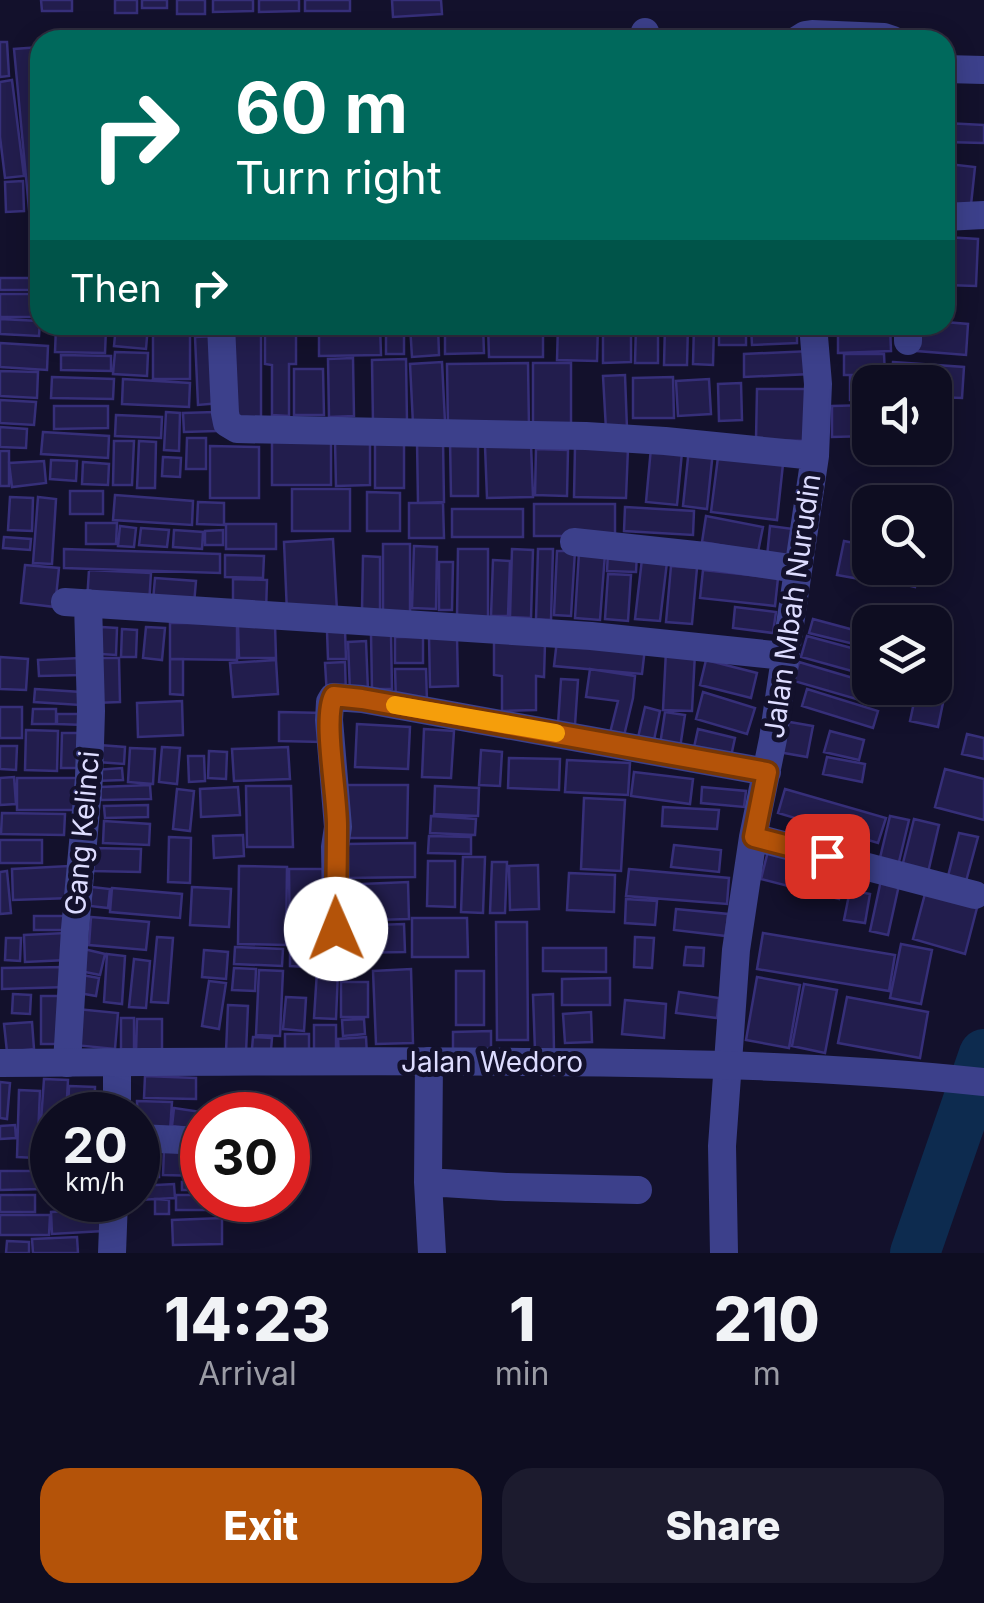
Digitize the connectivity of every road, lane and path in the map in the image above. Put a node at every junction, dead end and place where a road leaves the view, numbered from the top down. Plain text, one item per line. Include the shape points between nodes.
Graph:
1 (955, 69) edge
2 (984, 70) edge
3 (984, 215) edge
4 (955, 216) edge
5 (221, 335) edge
6 (814, 335) edge
7 (815, 456) junction
8 (574, 542) dead end
9 (797, 569) junction
10 (784, 656) junction
11 (767, 772) junction
12 (754, 837) junction
13 (975, 895) dead end
14 (337, 960) dead end
15 (429, 1061) junction
16 (0, 1063) edge
17 (67, 1063) junction
18 (117, 1063) junction
19 (728, 1064) junction
20 (984, 1082) edge
21 (116, 1092) edge
22 (428, 1182) junction
23 (638, 1190) dead end
24 (113, 1222) edge
25 (112, 1253) edge
26 (432, 1253) edge
27 (724, 1253) edge

1 - 2 street
3 - 4 street
5 - 7 street via 225,413 237,429 586,436
6 - 7 street, Jalan Mbah Nurudin
7 - 9 street, Jalan Mbah Nurudin
8 - 9 street
9 - 10 street, Jalan Mbah Nurudin
10 - 11 street, Jalan Mbah Nurudin
10 - 17 street, Gang Kelinci via 591,636 77,602 90,711 89,778
11 - 12 street, Jalan Mbah Nurudin
11 - 14 street via 334,696
12 - 13 street
12 - 19 street, Jalan Mbah Nurudin via 736,950
15 - 18 street, Jalan Wedoro
15 - 19 street, Jalan Wedoro
15 - 22 street
16 - 17 street, Jalan Wedoro
17 - 18 street, Jalan Wedoro
18 - 21 street
19 - 20 street, Jalan Wedoro
19 - 27 street, Jalan Mbah Nurudin
22 - 23 street
22 - 26 street
24 - 25 street

